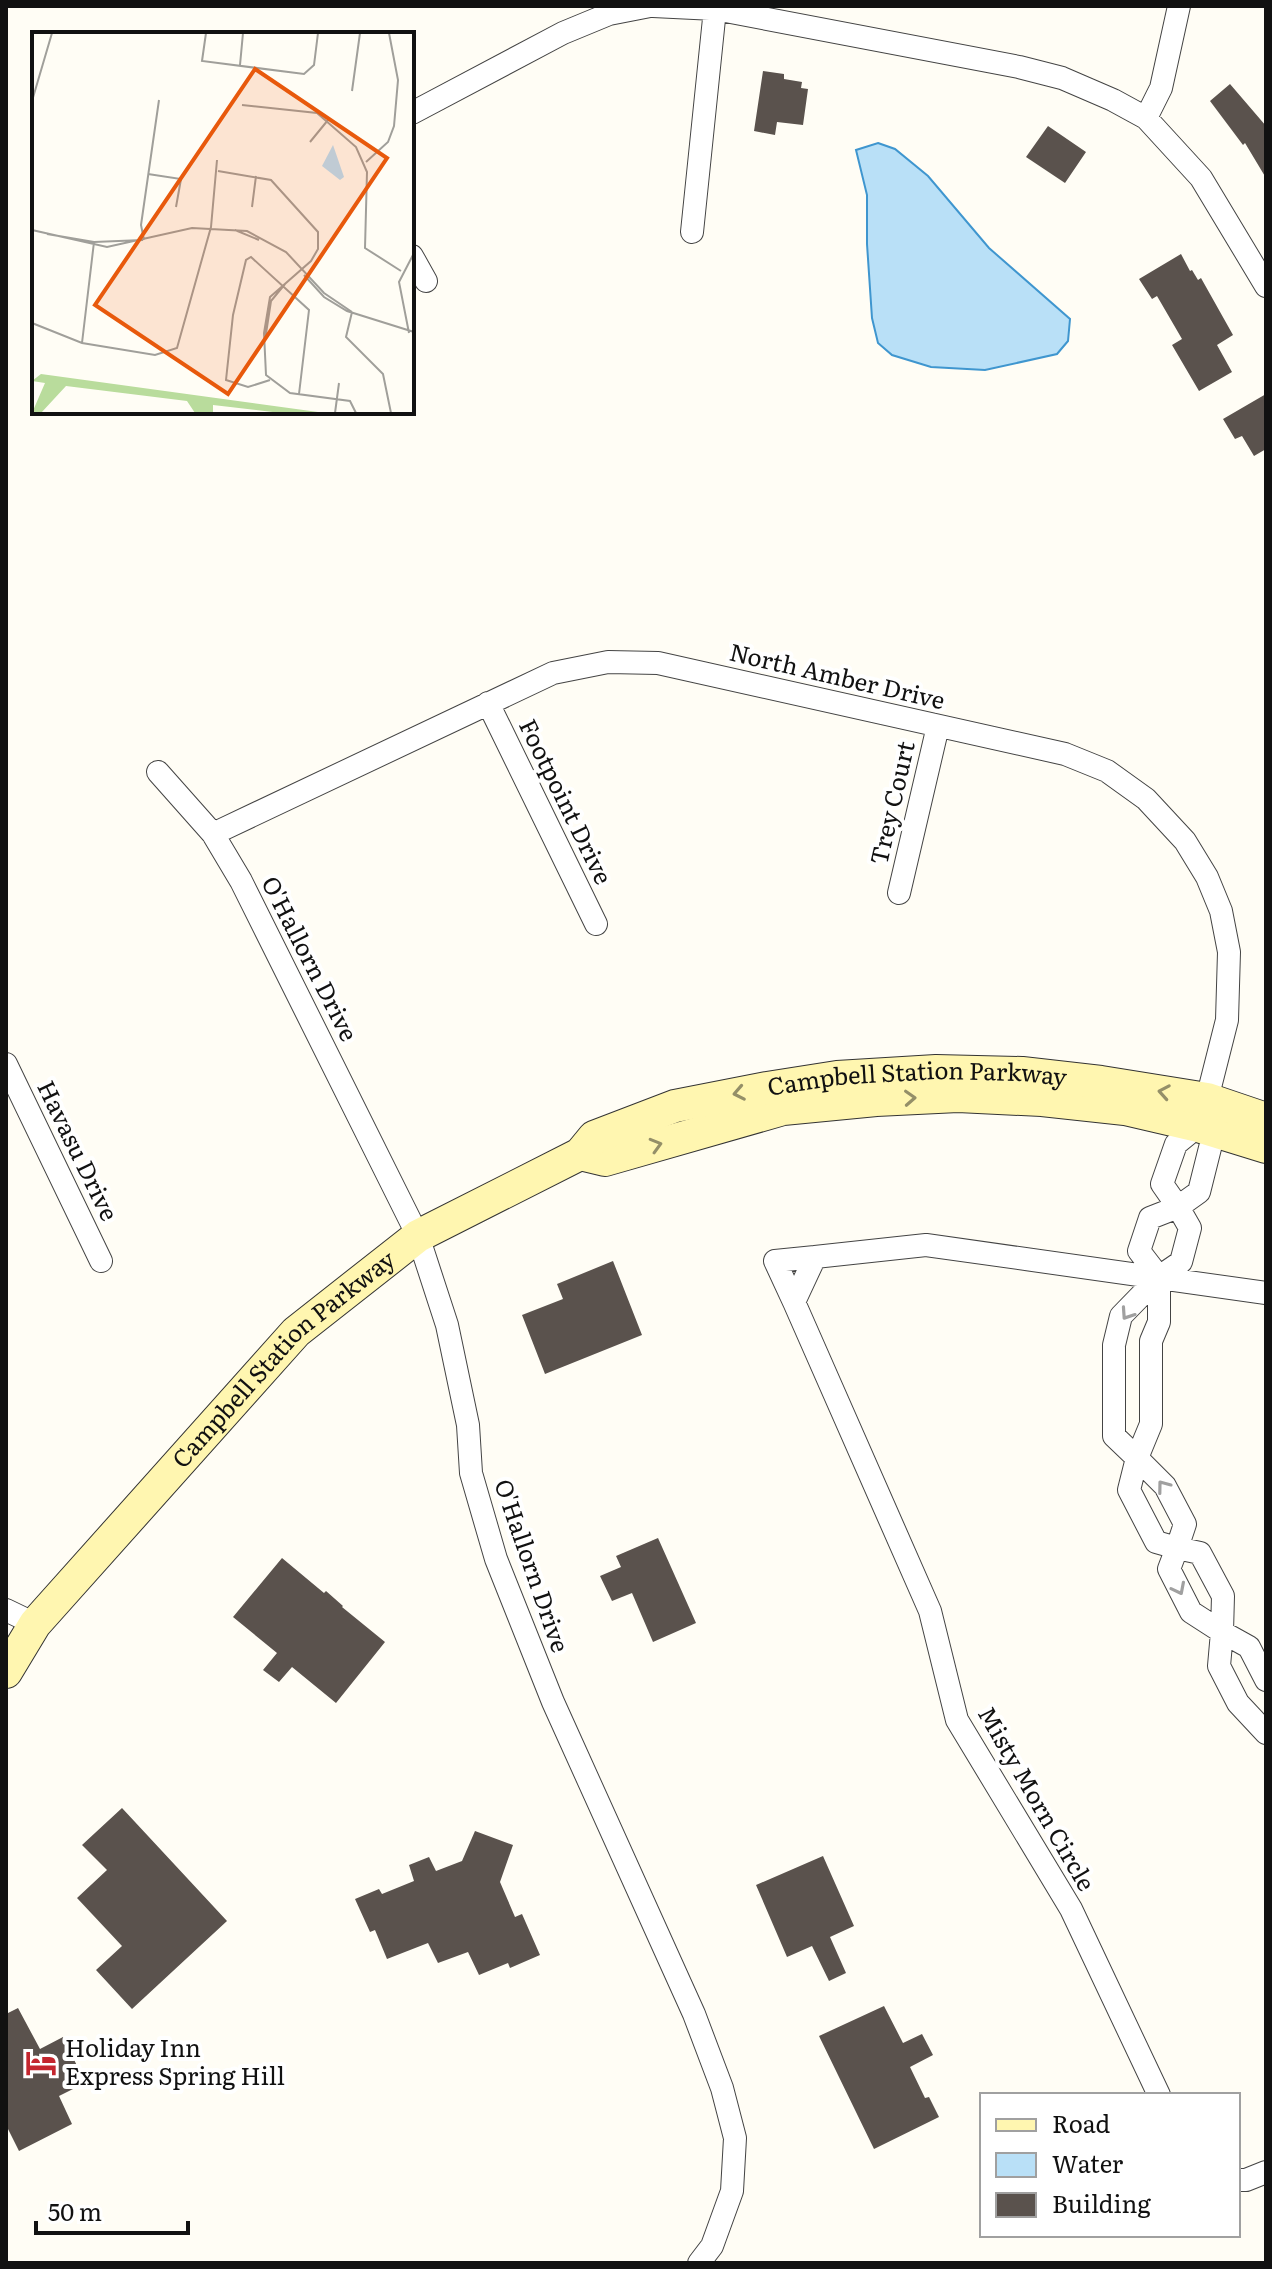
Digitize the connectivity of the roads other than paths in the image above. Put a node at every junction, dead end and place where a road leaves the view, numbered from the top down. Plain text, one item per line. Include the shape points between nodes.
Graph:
1 (652, 6) edge
2 (1179, 6) edge
3 (715, 9) junction
4 (414, 112) edge
5 (1146, 118) junction
6 (692, 232) dead end
7 (414, 260) edge
8 (426, 281) dead end
9 (1266, 286) edge
10 (488, 703) junction
11 (938, 726) junction
12 (158, 772) dead end
13 (213, 834) junction
14 (899, 893) dead end
15 (596, 924) dead end
16 (6, 1064) edge
17 (1202, 1112) junction
18 (1266, 1119) edge
19 (1266, 1147) edge
20 (1178, 1207) junction
21 (418, 1236) junction
22 (815, 1257) junction
23 (101, 1261) dead end
24 (1159, 1277) junction
25 (1266, 1293) edge
26 (794, 1302) junction
27 (1137, 1458) junction
28 (1177, 1548) junction
29 (6, 1610) edge
30 (35, 1624) junction
31 (1222, 1632) junction
32 (6, 1643) edge
33 (6, 1672) edge
34 (1266, 1680) edge
35 (1266, 1733) edge
36 (1158, 2093) edge
37 (1266, 2172) edge
38 (1240, 2180) edge
39 (699, 2263) edge

1 - 3 street
1 - 4 street via 609,14 563,33
2 - 5 street via 1161,88
3 - 5 street via 1062,78
3 - 6 street
5 - 9 street via 1201,178
7 - 8 street
10 - 11 street, North Amber Drive via 553,673 608,662 658,663
10 - 13 street, North Amber Drive
10 - 15 street, Footpoint Drive
11 - 14 street, Trey Court
11 - 17 street, North Amber Drive via 1065,754 1107,771 1146,799 1185,841 1221,911 1229,952 1227,1020
12 - 13 street, O'Hallorn Drive
13 - 21 street, O'Hallorn Drive
16 - 23 street, Havasu Drive
17 - 18 street, Campbell Station Parkway
17 - 19 street, Campbell Station Parkway
17 - 20 street via 1212,1140 1199,1192
17 - 20 street via 1176,1144 1162,1184
17 - 21 street, Campbell Station Parkway via 1101,1082 1022,1073 936,1071 767,1088 675,1106 594,1137 580,1154
20 - 24 street via 1190,1228 1181,1262
20 - 24 street via 1150,1218 1139,1251
21 - 30 street, Campbell Station Parkway via 296,1332
21 - 39 street, O'Hallorn Drive via 447,1325 468,1425 471,1473 496,1559 553,1702 694,2014 725,2101 735,2138 732,2191 712,2246
22 - 24 street, Misty Morn Circle via 926,1245
22 - 26 street
22 - 26 street, Misty Morn Circle via 775,1261
24 - 25 street, Misty Morn Circle
24 - 27 street via 1159,1322 1151,1341 1151,1424
24 -> 27 street via 1121,1316 1114,1345 1114,1436
26 - 36 street, Misty Morn Circle via 930,1611 957,1720 1071,1909
28 -> 27 street via 1185,1524 1165,1486
27 - 28 street via 1129,1490 1156,1542
28 -> 31 street via 1169,1569 1191,1612
28 - 31 street via 1200,1553 1223,1596
29 - 30 street
30 - 32 street, Campbell Station Parkway
30 - 33 street, Campbell Station Parkway
31 - 34 street via 1249,1647
31 - 35 street via 1219,1666 1238,1703
37 - 38 street

